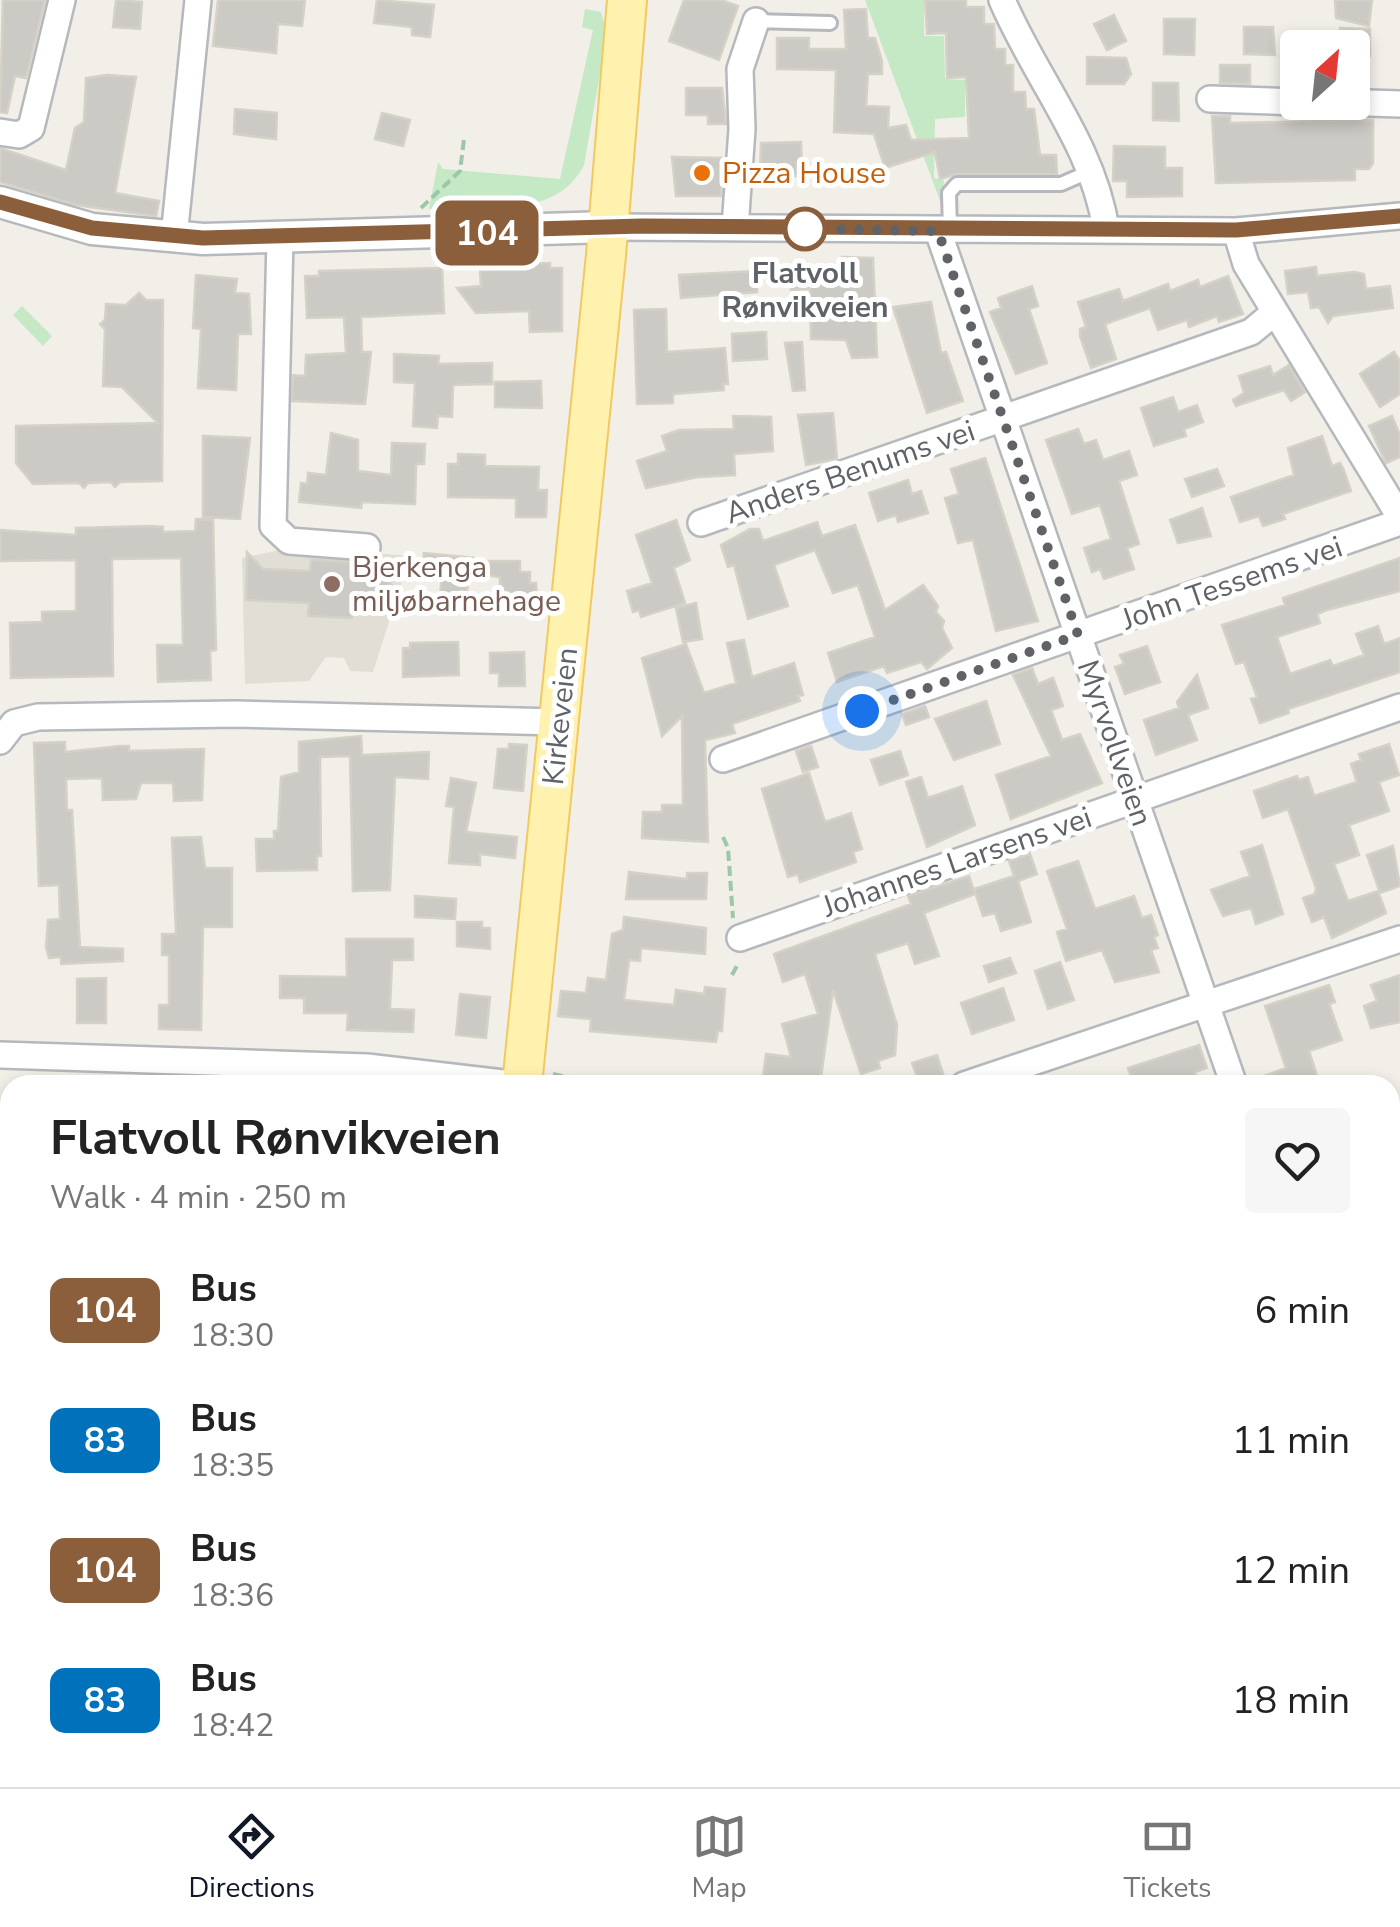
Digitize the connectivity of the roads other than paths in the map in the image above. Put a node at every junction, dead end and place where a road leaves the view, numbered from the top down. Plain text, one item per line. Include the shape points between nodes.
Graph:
1 (62, 0) edge
2 (198, 0) edge
3 (628, 0) edge
4 (1002, 0) edge
5 (756, 21) joint
6 (830, 23) dead end
7 (1210, 99) dead end
8 (1280, 101) edge
9 (1370, 103) edge
10 (1400, 104) edge
11 (0, 132) edge
12 (1091, 171) junction
13 (0, 202) edge
14 (1400, 216) edge
15 (608, 227) junction
16 (735, 228) junction
17 (1106, 229) junction
18 (1236, 230) junction
19 (944, 231) junction
20 (174, 237) junction
21 (280, 239) junction
22 (1275, 312) junction
23 (1004, 418) junction
24 (1400, 519) edge
25 (702, 524) dead end
26 (367, 547) dead end
27 (1078, 635) junction
28 (1400, 707) edge
29 (558, 722) junction
30 (0, 741) edge
31 (724, 759) dead end
32 (1134, 800) junction
33 (737, 939) road end
34 (1400, 939) edge
35 (1206, 1003) junction
36 (0, 1055) edge
37 (250, 1075) edge
38 (461, 1075) edge
39 (532, 1075) edge
40 (994, 1075) edge
41 (1231, 1075) edge

1 - 11 street via 31,128 19,135
2 - 20 street
3 - 15 main road, Kirkeveien
4 - 12 street
5 - 6 lane
5 - 16 street via 740,69
7 - 8 street
9 - 10 street
12 - 17 street
12 - 19 lane via 1061,184 957,184 949,194
13 - 20 street via 92,228
14 - 18 street
15 - 16 street
15 - 21 street
15 - 29 main road, Kirkeveien
16 - 19 street
17 - 18 street
17 - 19 street
18 - 22 street via 1246,264
19 - 23 street, Myrvollveien
20 - 21 street
21 - 26 street via 273,526 289,542
22 - 23 street, Anders Benums vei via 1251,332
22 - 24 street
23 - 25 street, Anders Benums vei
23 - 27 street, Myrvollveien
24 - 27 street, John Tessems vei
27 - 31 street, John Tessems vei
27 - 32 street, Myrvollveien
28 - 32 street, Johannes Larsens vei
29 - 30 street via 38,717 14,723
29 - 39 main road, Kirkeveien
32 - 33 street, Johannes Larsens vei
32 - 35 street, Myrvollveien
34 - 35 street
35 - 40 street
35 - 41 street, Myrvollveien
36 - 37 street
37 - 38 street via 367,1067

